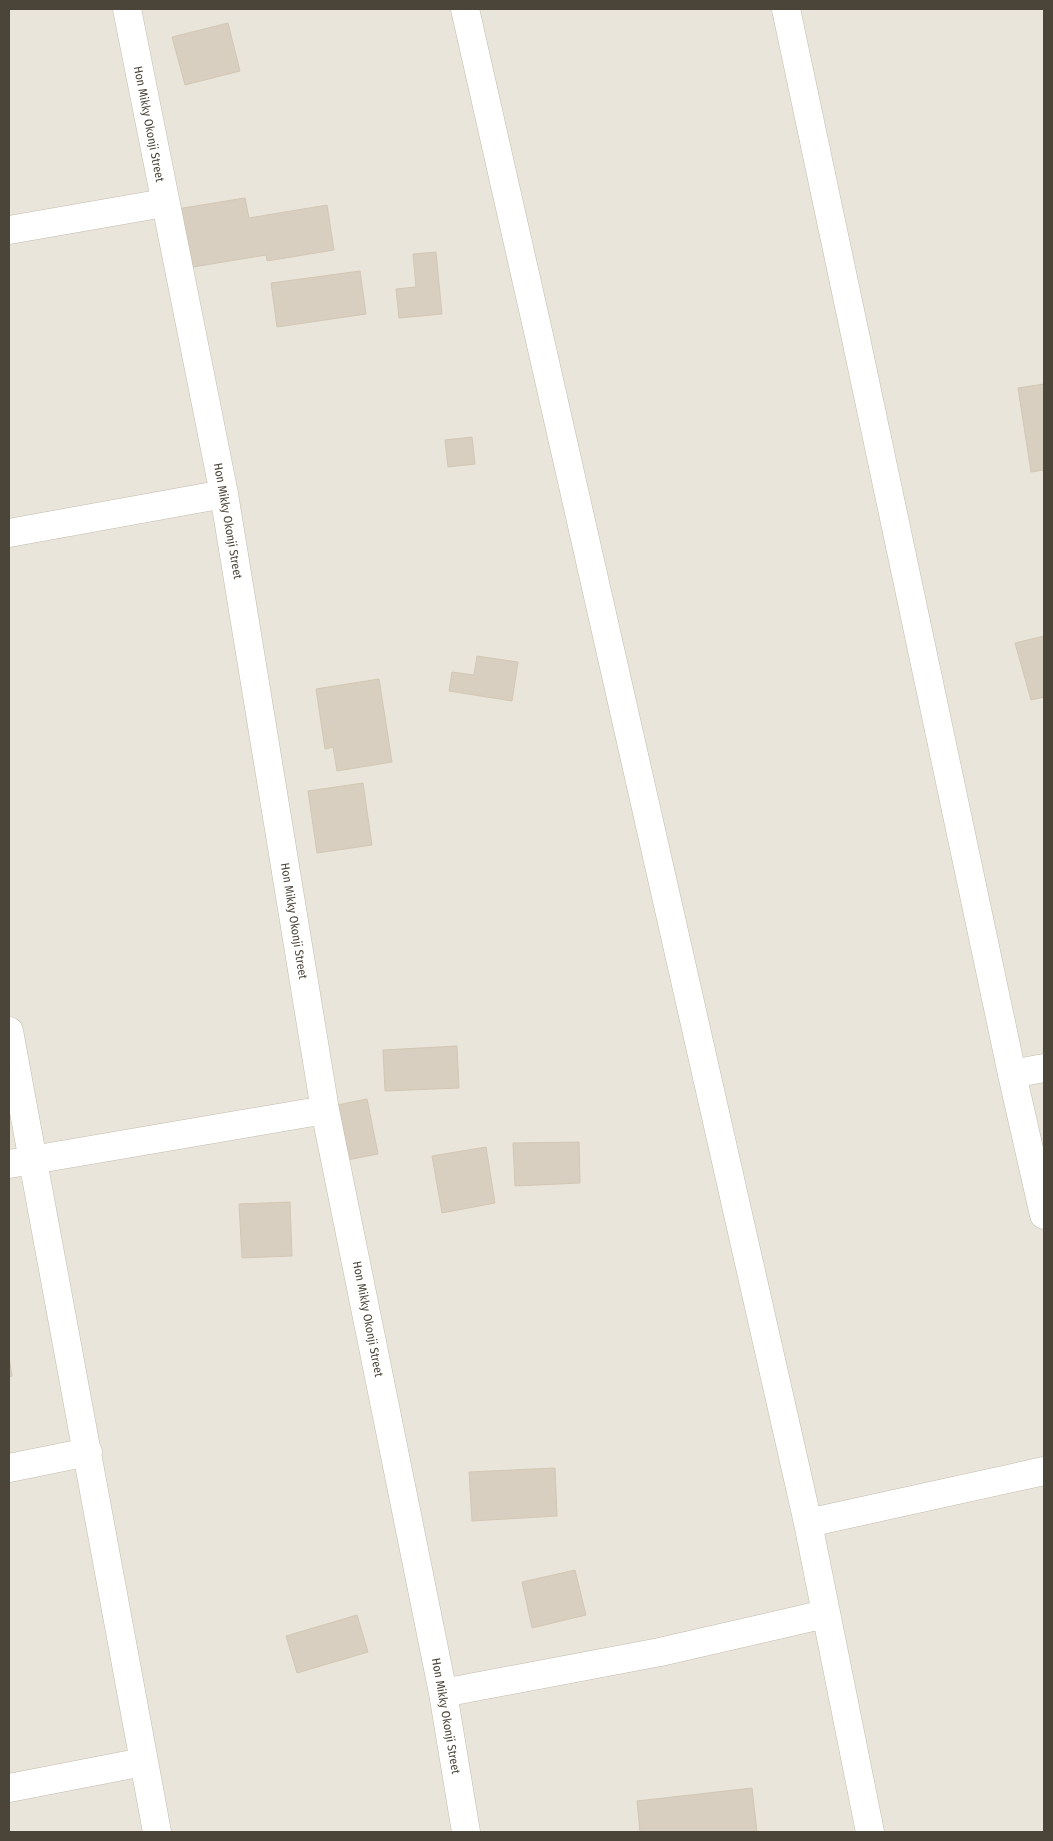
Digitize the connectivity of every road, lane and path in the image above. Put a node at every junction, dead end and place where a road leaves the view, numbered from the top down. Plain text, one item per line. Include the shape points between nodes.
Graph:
1 (127, 9) edge
2 (464, 9) edge
3 (786, 9) edge
4 (164, 203) junction
5 (9, 230) edge
6 (224, 494) junction
7 (9, 533) edge
8 (9, 1031) edge
9 (1044, 1068) edge
10 (1012, 1074) junction
11 (326, 1110) junction
12 (21, 1162) edge
13 (1044, 1215) edge
14 (88, 1452) junction
15 (9, 1468) edge
16 (1044, 1471) edge
17 (808, 1523) junction
18 (825, 1614) junction
19 (443, 1693) junction
20 (143, 1762) junction
21 (9, 1788) edge
22 (157, 1832) edge
23 (466, 1832) edge
24 (870, 1832) edge

1 - 4 street, Hon Mikky Okonji Street
2 - 17 street
3 - 10 street
4 - 5 street
4 - 6 street, Hon Mikky Okonji Street
6 - 7 street
6 - 11 street, Hon Mikky Okonji Street
8 - 12 street
9 - 10 street
10 - 13 street
11 - 12 street
11 - 19 street, Hon Mikky Okonji Street
12 - 14 street
14 - 15 street
14 - 20 street
16 - 17 street
17 - 18 street
18 - 19 street via 660,1652
18 - 24 street
19 - 23 street, Hon Mikky Okonji Street
20 - 21 street
20 - 22 street

